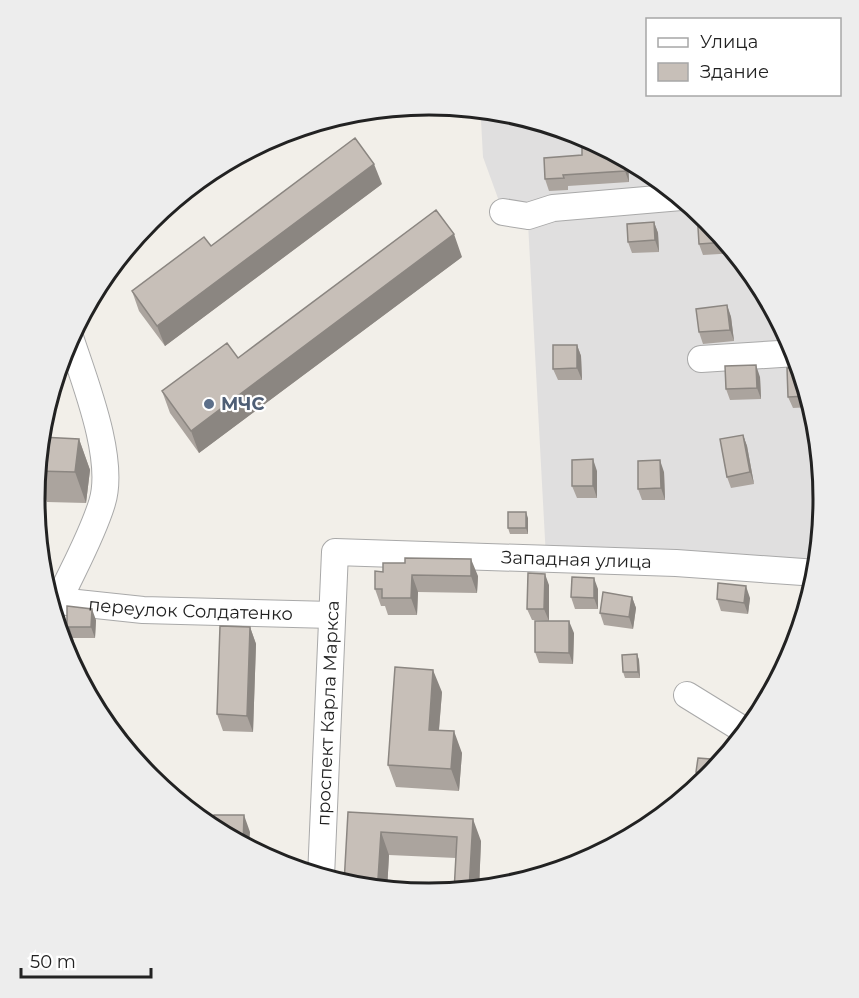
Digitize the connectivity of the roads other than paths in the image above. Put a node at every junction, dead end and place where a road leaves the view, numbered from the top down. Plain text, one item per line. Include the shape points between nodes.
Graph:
1 (669, 198) edge
2 (502, 212) dead end
3 (74, 351) edge
4 (786, 354) edge
5 (701, 359) dead end
6 (336, 552) joint
7 (807, 572) edge
8 (57, 594) edge
9 (58, 600) edge
10 (332, 615) junction
11 (687, 695) dead end
12 (739, 727) edge
13 (321, 867) edge

1 - 2 street via 553,208 528,216
3 - 8 street via 102,441 104,492
4 - 5 street
6 - 7 street, Западная улица via 676,563
6 - 10 street, проспект Карла Маркса
9 - 10 street, переулок Солдатенко via 143,610
10 - 13 street, проспект Карла Маркса
11 - 12 street

